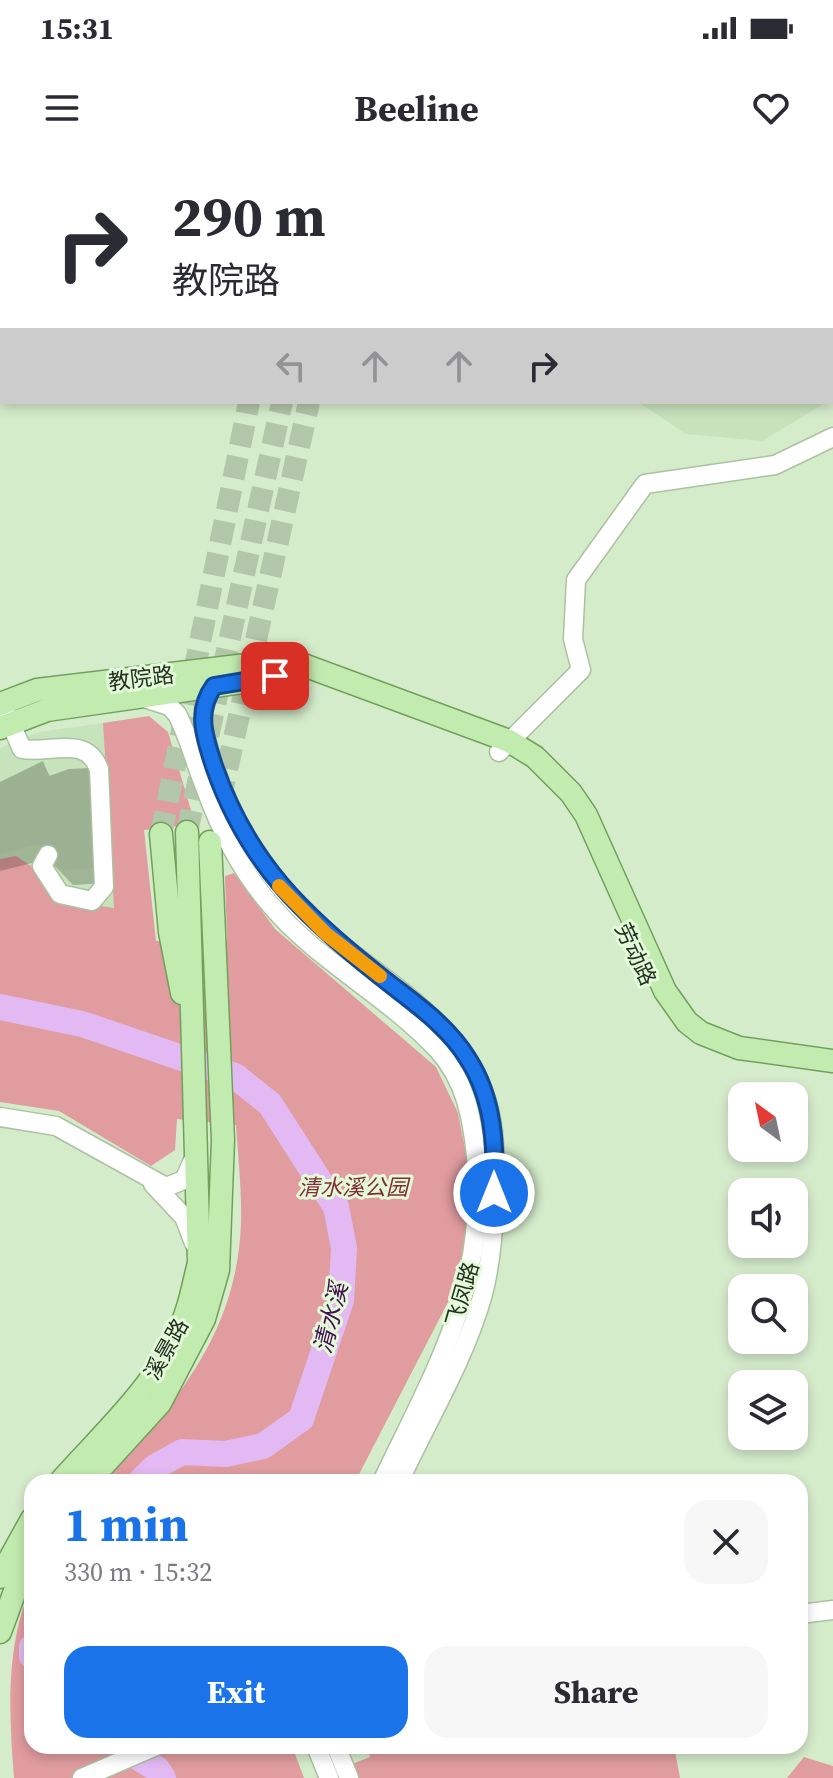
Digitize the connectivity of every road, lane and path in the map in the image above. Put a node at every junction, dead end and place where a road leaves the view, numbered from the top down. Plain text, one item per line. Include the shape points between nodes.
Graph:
1 (833, 437) edge
2 (214, 686) junction
3 (141, 698) junction
4 (3, 714) edge
5 (504, 746) junction
6 (187, 832) tunnel mouth
7 (161, 834) tunnel mouth
8 (210, 842) tunnel mouth
9 (48, 855) dead end
10 (181, 933) junction
11 (833, 1061) edge
12 (833, 1074) edge
13 (0, 1117) edge
14 (197, 1144) junction
15 (151, 1181) junction
16 (199, 1263) junction
17 (67, 1474) edge
18 (95, 1474) edge
19 (386, 1474) edge
20 (403, 1474) edge
21 (24, 1534) edge
22 (24, 1567) edge
23 (0, 1577) edge
24 (833, 1610) edge
25 (808, 1613) edge
26 (0, 1632) edge
27 (138, 1754) edge
28 (319, 1754) edge
29 (339, 1754) edge
30 (82, 1778) edge
31 (329, 1778) edge
32 (349, 1778) edge

1 - 5 street via 775,465 645,484 576,580 573,639 581,670
2 - 3 main road, 教院路
2 - 5 main road, 教院路 via 293,676
2 - 20 street, 飞凤路 via 205,698 203,730 226,796 262,864 303,913 454,1039 480,1081 488,1106 494,1206 483,1295
3 - 4 main road, 教院路
3 - 19 street, 飞凤路 via 158,701 177,714 214,813 268,903 313,948 439,1051 471,1113 478,1191 467,1291
4 - 5 main road, 教院路 via 37,690 298,663
4 - 9 street via 22,749 77,747 93,757 99,769 104,887 96,900 56,891 42,866
5 - 11 main road, 劳动路 via 555,775 586,815 665,991 687,1022 739,1048
5 - 12 main road, 劳动路 via 561,800 655,995 679,1030 711,1053
6 - 10 main road
7 - 10 main road
8 - 18 main road, 溪景路 via 223,1140 218,1270 204,1319 160,1403
10 - 14 main road, 溪景路 via 194,1049
13 - 15 street via 56,1126
14 - 15 street via 191,1170 175,1186
14 - 16 main road, 溪景路
15 - 16 street via 184,1217
16 - 17 main road, 溪景路 via 187,1313 158,1366
21 - 23 main road
22 - 26 main road
24 - 25 street
27 - 30 street
28 - 31 street
29 - 32 street

